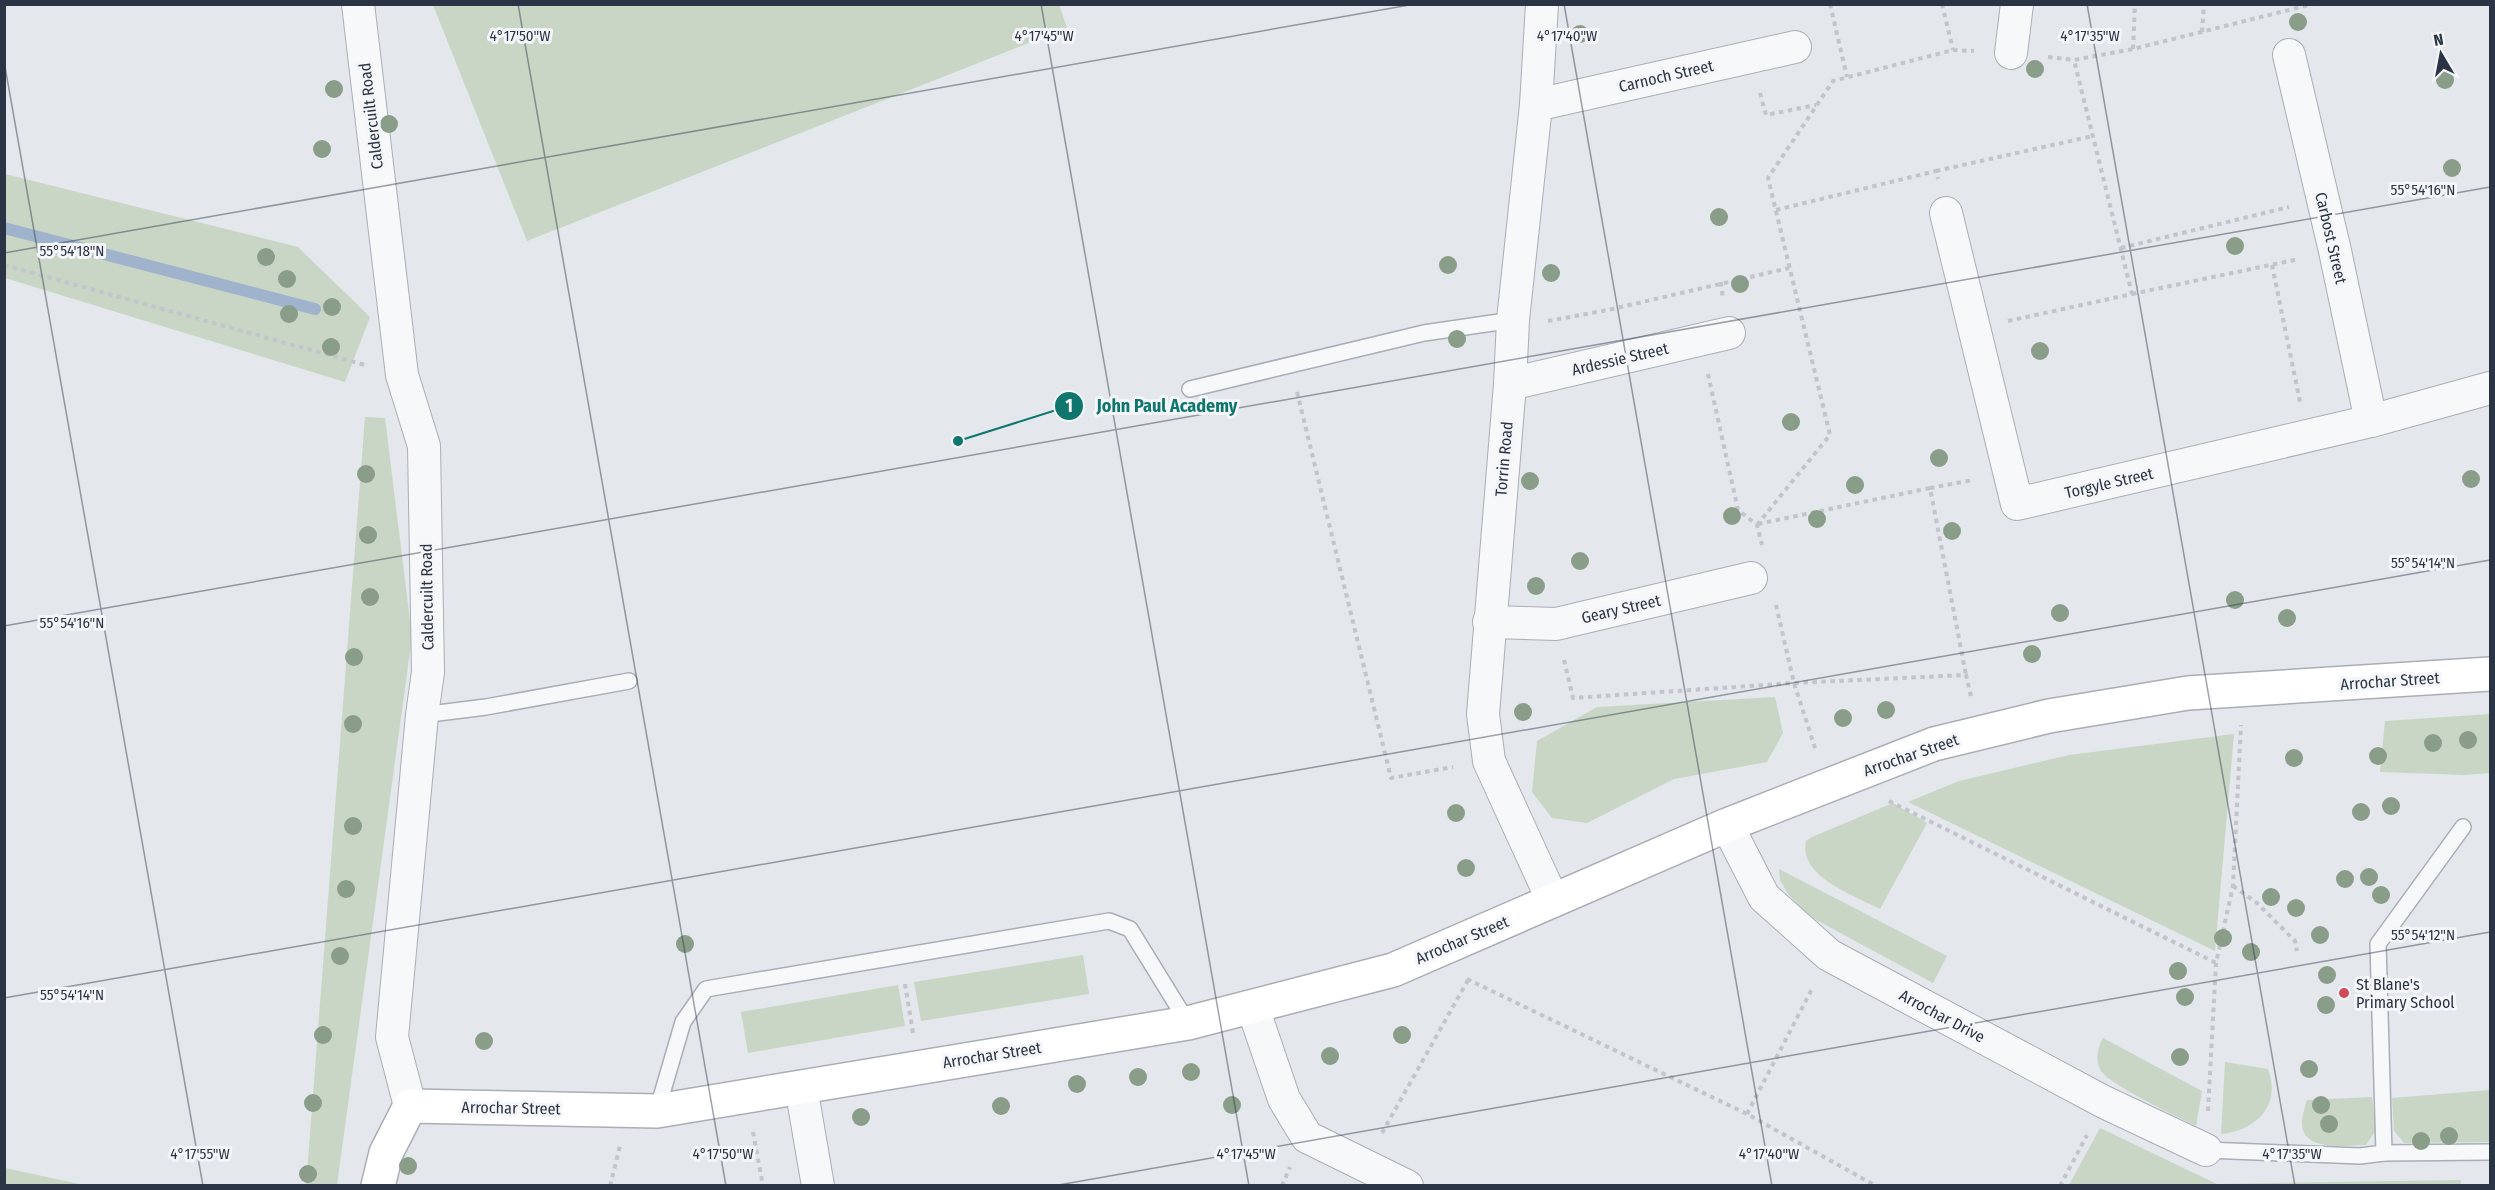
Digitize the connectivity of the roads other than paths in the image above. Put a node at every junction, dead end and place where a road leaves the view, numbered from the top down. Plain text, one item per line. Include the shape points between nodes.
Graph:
1 (358, 4) edge
2 (1542, 4) edge
3 (2016, 4) edge
4 (1795, 47) dead end
5 (2011, 53) dead end
6 (2289, 55) dead end
7 (1536, 105) junction
8 (1946, 213) road end
9 (1512, 324) junction
10 (1729, 333) dead end
11 (1510, 384) junction
12 (2490, 388) edge
13 (1190, 389) dead end
14 (2371, 421) junction
15 (1751, 578) dead end
16 (1489, 622) junction
17 (2490, 674) edge
18 (629, 681) dead end
19 (422, 715) junction
20 (1727, 825) junction
21 (2463, 827) dead end
22 (1552, 901) junction
23 (1253, 1008) junction
24 (1188, 1023) junction
25 (801, 1087) junction
26 (410, 1106) junction
27 (657, 1111) junction
28 (2206, 1150) joint
29 (2490, 1152) edge
30 (2384, 1153) junction
31 (378, 1185) edge
32 (818, 1185) edge
33 (1407, 1185) edge

1 - 19 street, Caldercuilt Road via 402,375 424,446 428,672
2 - 7 street, Torrin Road
3 - 5 street
4 - 7 street, Carnoch Street
6 - 14 street, Carbost Street
7 - 9 street, Torrin Road
8 - 14 street, Torgyle Street via 2017,504
9 - 11 street, Torrin Road
9 - 13 lane via 1424,333
10 - 11 street, Ardessie Street
11 - 16 street, Torrin Road
12 - 14 street, Torgyle Street
15 - 16 street, Geary Street via 1556,624
16 - 22 street, Torrin Road via 1483,714 1489,761
17 - 20 street, Arrochar Street via 2188,693 2049,716 1934,744
18 - 19 lane
19 - 26 street, Caldercuilt Road via 392,1037
20 - 22 street, Arrochar Street
20 - 28 street, Arrochar Drive via 1764,897 1829,955 2104,1102
21 - 30 lane via 2378,944
22 - 23 street, Arrochar Street via 1393,970
23 - 24 street, Arrochar Street
23 - 33 street via 1284,1099 1307,1137
24 - 25 street, Arrochar Street
24 - 27 lane via 1130,929 1109,921 706,989 683,1022
25 - 27 street, Arrochar Street
25 - 32 street
26 - 27 street, Arrochar Street
26 - 31 street via 386,1153
28 - 30 lane via 2360,1156
29 - 30 lane

